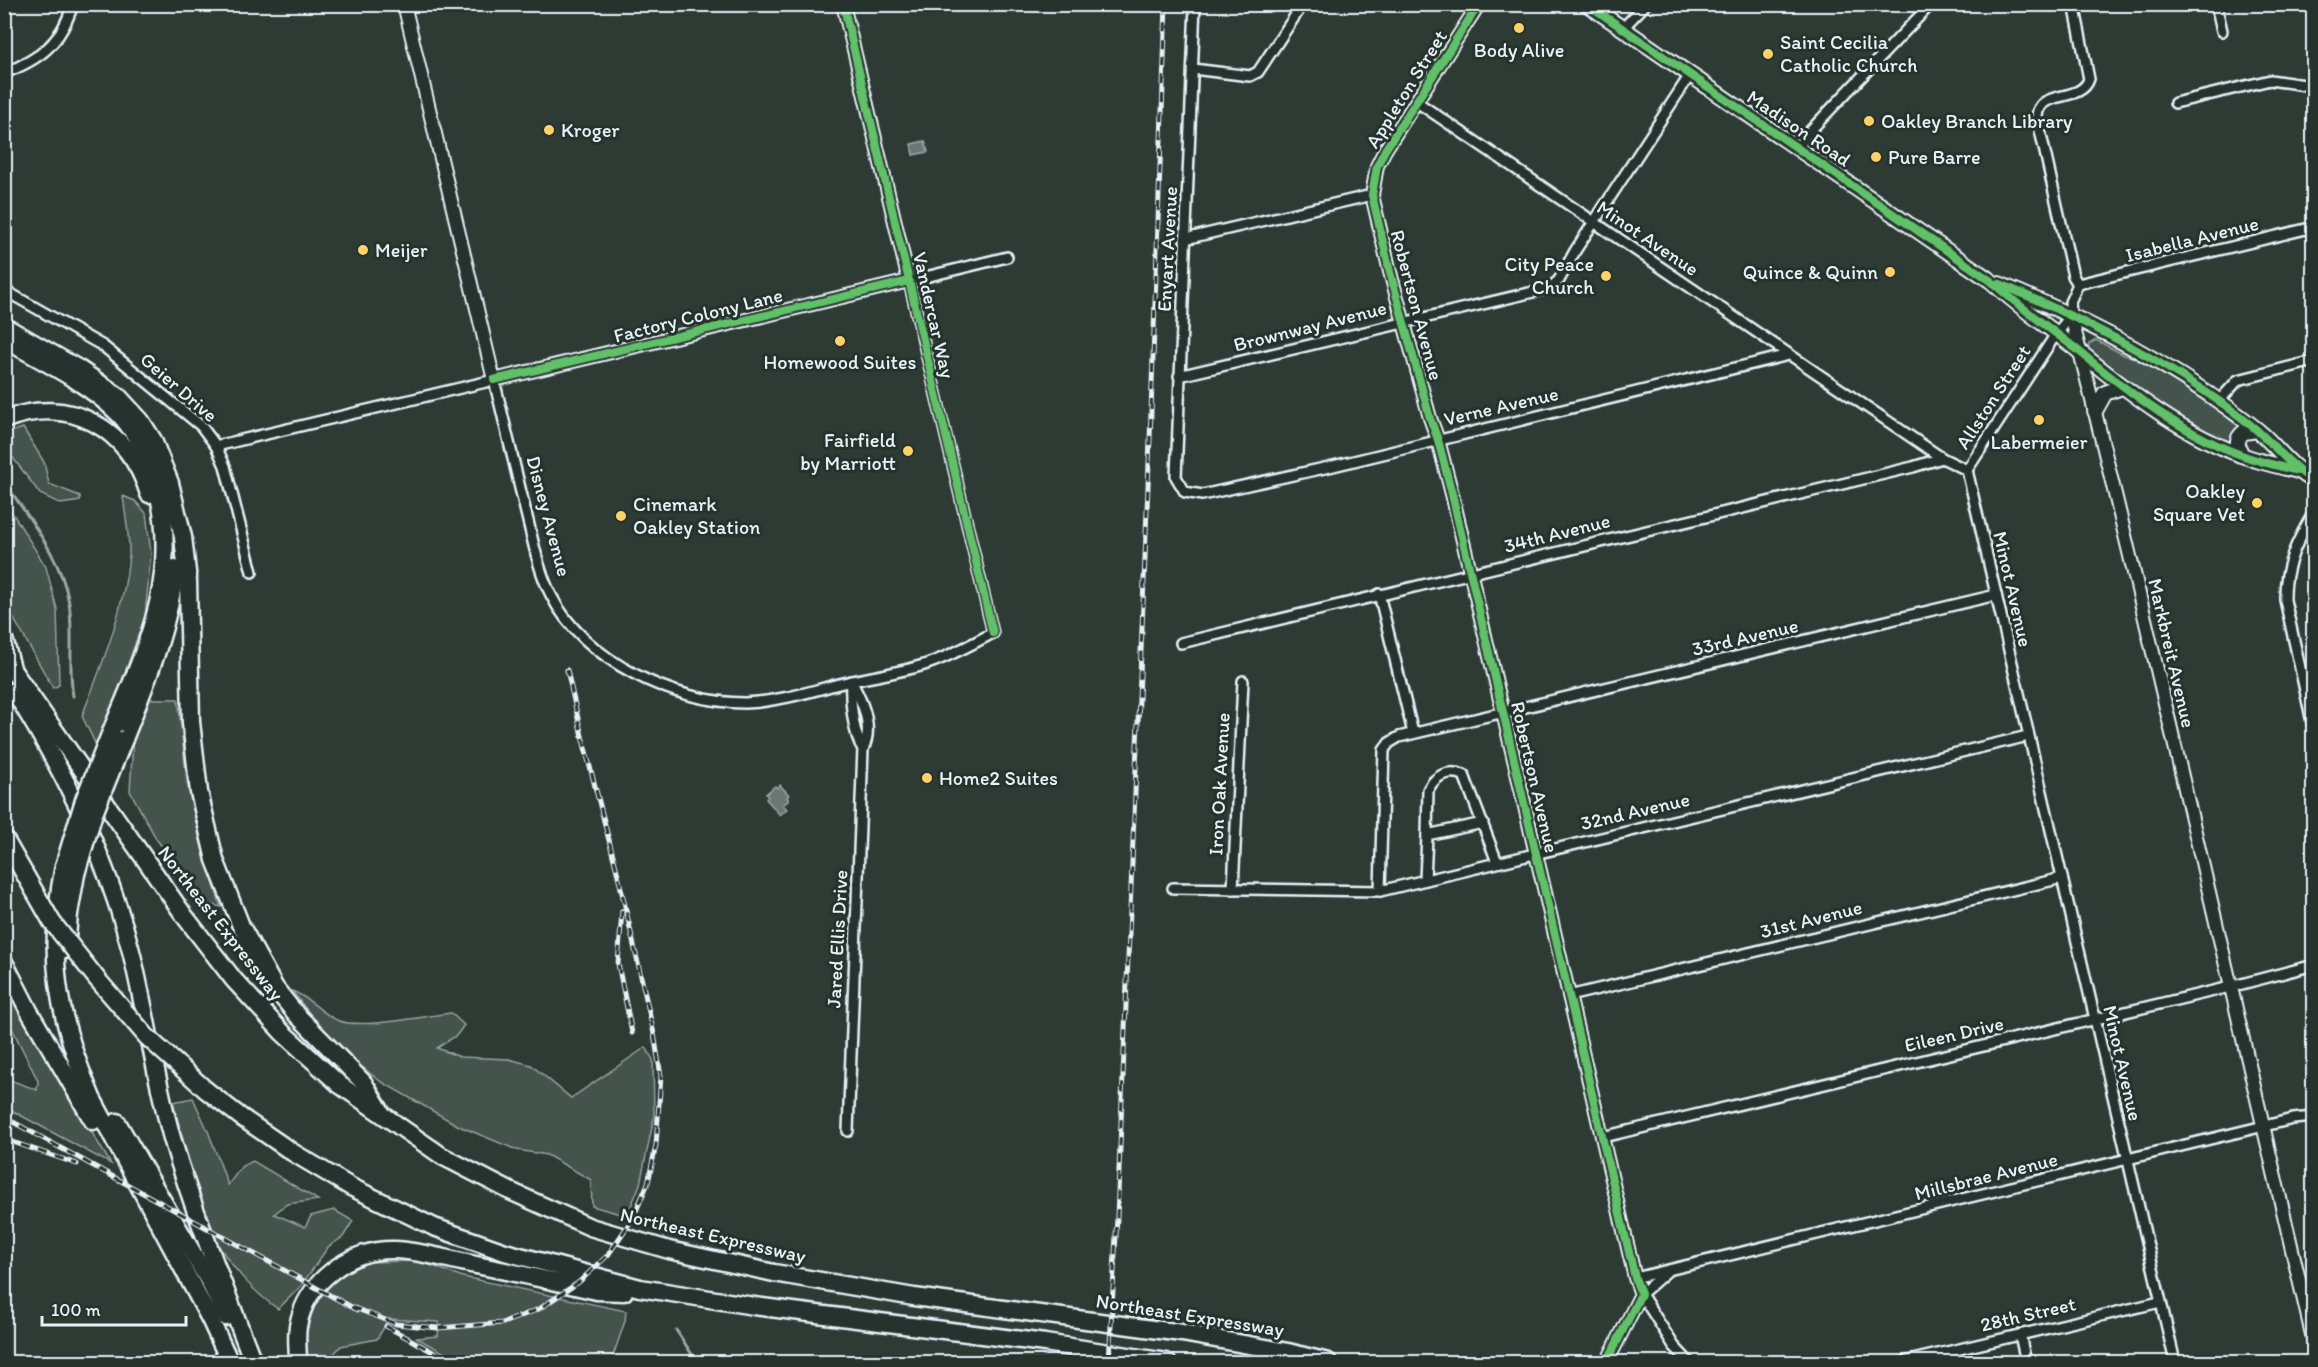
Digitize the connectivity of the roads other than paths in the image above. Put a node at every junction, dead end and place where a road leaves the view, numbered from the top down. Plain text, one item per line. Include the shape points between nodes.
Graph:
1 (73, 4) edge
2 (404, 4) edge
3 (843, 4) edge
4 (1195, 4) edge
5 (1303, 4) edge
6 (1479, 4) edge
7 (1587, 4) edge
8 (1646, 4) edge
9 (1931, 4) edge
10 (2074, 4) edge
11 (2216, 4) edge
12 (1623, 28) junction
13 (2222, 31) dead end
14 (1193, 69) junction
15 (4, 73) edge
16 (1690, 75) junction
17 (2313, 83) edge
18 (1417, 102) junction
19 (2175, 103) dead end
20 (1798, 148) junction
21 (1372, 195) junction
22 (1594, 223) junction
23 (2313, 227) edge
24 (1185, 239) junction
25 (1007, 257) dead end
26 (1991, 280) junction
27 (909, 281) junction
28 (2078, 284) junction
29 (4, 290) edge
30 (2018, 305) junction
31 (2054, 308) junction
32 (2071, 316) junction
33 (1405, 322) junction
34 (4, 326) edge
35 (2056, 334) junction
36 (4, 339) edge
37 (2081, 353) junction
38 (1790, 355) junction
39 (2313, 362) edge
40 (1179, 376) junction
41 (494, 380) junction
42 (2122, 387) junction
43 (2219, 401) junction
44 (2095, 411) junction
45 (4, 420) edge
46 (2259, 432) junction
47 (1438, 440) junction
48 (216, 446) junction
49 (2246, 457) junction
50 (1942, 458) junction
51 (1967, 470) junction
52 (2298, 471) junction
53 (2313, 481) edge
54 (1185, 492) joint
55 (2313, 512) edge
56 (177, 513) junction
57 (252, 572) dead end
58 (1471, 573) junction
59 (162, 585) junction
60 (1379, 594) junction
61 (1996, 595) junction
62 (993, 633) joint
63 (4, 639) edge
64 (1181, 642) dead end
65 (7, 668) edge
66 (851, 681) junction
67 (1243, 681) dead end
68 (1503, 714) junction
69 (2313, 731) edge
70 (118, 733) junction
71 (1413, 734) junction
72 (2028, 736) junction
73 (1483, 823) junction
74 (1426, 835) junction
75 (4, 838) edge
76 (1536, 853) junction
77 (1497, 862) junction
78 (70, 870) junction
79 (2062, 878) junction
80 (1425, 880) junction
81 (1173, 888) dead end
82 (1233, 889) junction
83 (1380, 891) junction
84 (4, 962) edge
85 (2313, 965) edge
86 (2230, 987) junction
87 (1569, 996) junction
88 (2095, 1020) junction
89 (384, 1116) junction
90 (2313, 1117) edge
91 (2263, 1127) junction
92 (848, 1131) dead end
93 (1603, 1137) junction
94 (2127, 1160) junction
95 (139, 1186) junction
96 (1667, 1271) junction
97 (1635, 1278) junction
98 (678, 1294) junction
99 (1641, 1294) junction
100 (2160, 1302) junction
101 (2020, 1335) junction
102 (2313, 1341) edge
103 (230, 1362) edge
104 (248, 1362) edge
105 (253, 1362) edge
106 (298, 1362) edge
107 (1167, 1362) edge
108 (1328, 1362) edge
109 (1607, 1362) edge
110 (1689, 1362) edge
111 (1904, 1362) edge
112 (2026, 1362) edge
113 (2175, 1362) edge

1 - 15 street via 48,50
2 - 41 street, Disney Avenue
3 - 27 street, Vandercar Way
4 - 14 street, Enyart Avenue
5 - 14 street via 1258,72 1250,76
6 - 18 street, Appleton Street
7 - 12 main road, Madison Road
8 - 12 street
9 - 20 street
10 - 28 street via 2089,79 2078,92 2045,101 2037,117
11 - 13 street
12 - 16 main road, Madison Road
14 - 24 street, Enyart Avenue
16 - 20 main road, Madison Road
16 - 22 street, Brownway Avenue
17 - 19 street via 2260,82
18 - 21 street, Appleton Street via 1377,166
18 - 22 street, Minot Avenue
20 - 26 main road, Madison Road
21 - 24 street
21 - 33 street, Robertson Avenue
22 - 33 street, Brownway Avenue via 1550,288
22 - 38 street, Minot Avenue
23 - 28 street, Isabella Avenue
24 - 40 street, Enyart Avenue
25 - 27 street, Factory Colony Lane
26 - 30 main road, Madison Road
26 - 31 main road, Madison Road
27 - 41 street, Factory Colony Lane
27 - 62 street, Vandercar Way
28 - 32 street, Markbreit Avenue via 2070,302
29 - 48 street, Geier Drive via 103,346 201,426
30 - 31 main road
30 - 35 main road, Madison Road
31 - 32 main road, Madison Road
32 - 35 street, Allston Street
32 - 37 street, Markbreit Avenue
32 - 43 main road, Madison Road
33 - 40 street, Brownway Avenue
33 - 47 street, Robertson Avenue
34 - 56 highway via 99,382 131,409 161,458
35 - 37 main road, Madison Road
35 - 51 street, Allston Street
36 - 59 highway via 85,386 131,428 148,460 161,499 166,535
37 - 42 main road, Madison Road
37 - 44 street, Markbreit Avenue
38 - 47 street, Verne Avenue
38 - 50 street, Minot Avenue
39 - 43 street via 2238,380
40 - 54 street, Enyart Avenue via 1176,477
41 - 48 street
41 - 66 street, Disney Avenue via 539,565 550,595 578,635 598,652 668,688 727,701 772,701
42 - 44 main road via 2105,393
42 - 49 main road, Madison Road via 2190,431
43 - 46 main road, Madison Road
44 - 86 street, Markbreit Avenue
45 - 59 highway via 36,411 74,414 100,427 125,449 139,470 153,506 161,545
46 - 49 main road via 2262,450
46 - 49 main road via 2244,432 2238,438 2237,446
46 - 52 main road, Madison Road
47 - 54 street, Verne Avenue via 1202,495
47 - 58 street, Robertson Avenue
48 - 57 street, Geier Drive via 225,466
49 - 52 main road, Madison Road
50 - 51 street, Minot Avenue
50 - 58 street, 34th Avenue
51 - 61 street, Minot Avenue
52 - 53 main road, Madison Road
55 - 69 street via 2291,554 2285,600
56 - 70 highway via 171,605 156,657
56 - 89 highway via 188,581 191,722 198,780 215,860 241,926 275,988 363,1082
58 - 60 street, 34th Avenue
58 - 68 street, Robertson Avenue
59 - 70 highway via 147,647
60 - 64 street, 34th Avenue
60 - 71 street
61 - 68 street, 33rd Avenue
61 - 72 street, Minot Avenue
62 - 66 street, Disney Avenue via 927,664
63 - 65 highway
65 - 89 highway, Northeast Expressway via 234,980 324,1071
65 - 105 highway via 100,855 130,951 173,1144
66 - 92 street, Jared Ellis Drive via 860,698 868,740 863,749
67 - 82 street, Iron Oak Avenue
68 - 71 street, 33rd Avenue
68 - 76 street, Robertson Avenue
70 - 78 highway, bridge via 93,816
71 - 83 street, 33rd Avenue via 1399,737 1384,750
72 - 76 street, 32nd Avenue
72 - 79 street, Minot Avenue
73 - 74 street
73 - 74 street via 1464,775 1455,771 1434,780 1428,790
73 - 77 street
74 - 80 street
75 - 98 highway, bridge via 52,922 147,1037 206,1090 284,1146 351,1187 434,1227 565,1269
76 - 77 street, 32nd Avenue
76 - 87 street, Robertson Avenue
77 - 80 street, 32nd Avenue
78 - 95 highway via 56,915 54,943 63,1016 79,1068
78 - 104 highway via 66,975 83,1049 121,1129 210,1283
79 - 87 street, 31st Avenue
79 - 88 street, Minot Avenue
80 - 83 street, 32nd Avenue
81 - 82 street, 32nd Avenue
82 - 83 street, 32nd Avenue
84 - 95 highway via 63,1072 119,1163
85 - 86 street, Eileen Drive
86 - 88 street, Eileen Drive
86 - 91 street, Markbreit Avenue
87 - 93 street, Robertson Avenue
88 - 93 street, Eileen Drive
88 - 94 street, Minot Avenue
89 - 108 highway, Northeast Expressway via 442,1155 510,1191 590,1227 669,1251 914,1297 1182,1333
90 - 91 street, Millsbrae Avenue
91 - 94 street, Millsbrae Avenue
91 - 102 street, Markbreit Avenue
93 - 97 street, Robertson Avenue
94 - 96 street, Millsbrae Avenue
94 - 100 street, Minot Avenue
95 - 103 highway
96 - 97 street, Millsbrae Avenue
96 - 99 street, Millsbrae Avenue
97 - 99 street, Robertson Avenue
98 - 106 highway via 597,1291 411,1251 376,1250 336,1268 314,1290 298,1326
98 - 107 highway
99 - 109 street
99 - 110 street, Robertson Avenue via 1674,1346
100 - 101 street, 28th Street
100 - 113 street, Minot Avenue
101 - 111 street, 28th Street
101 - 112 street

